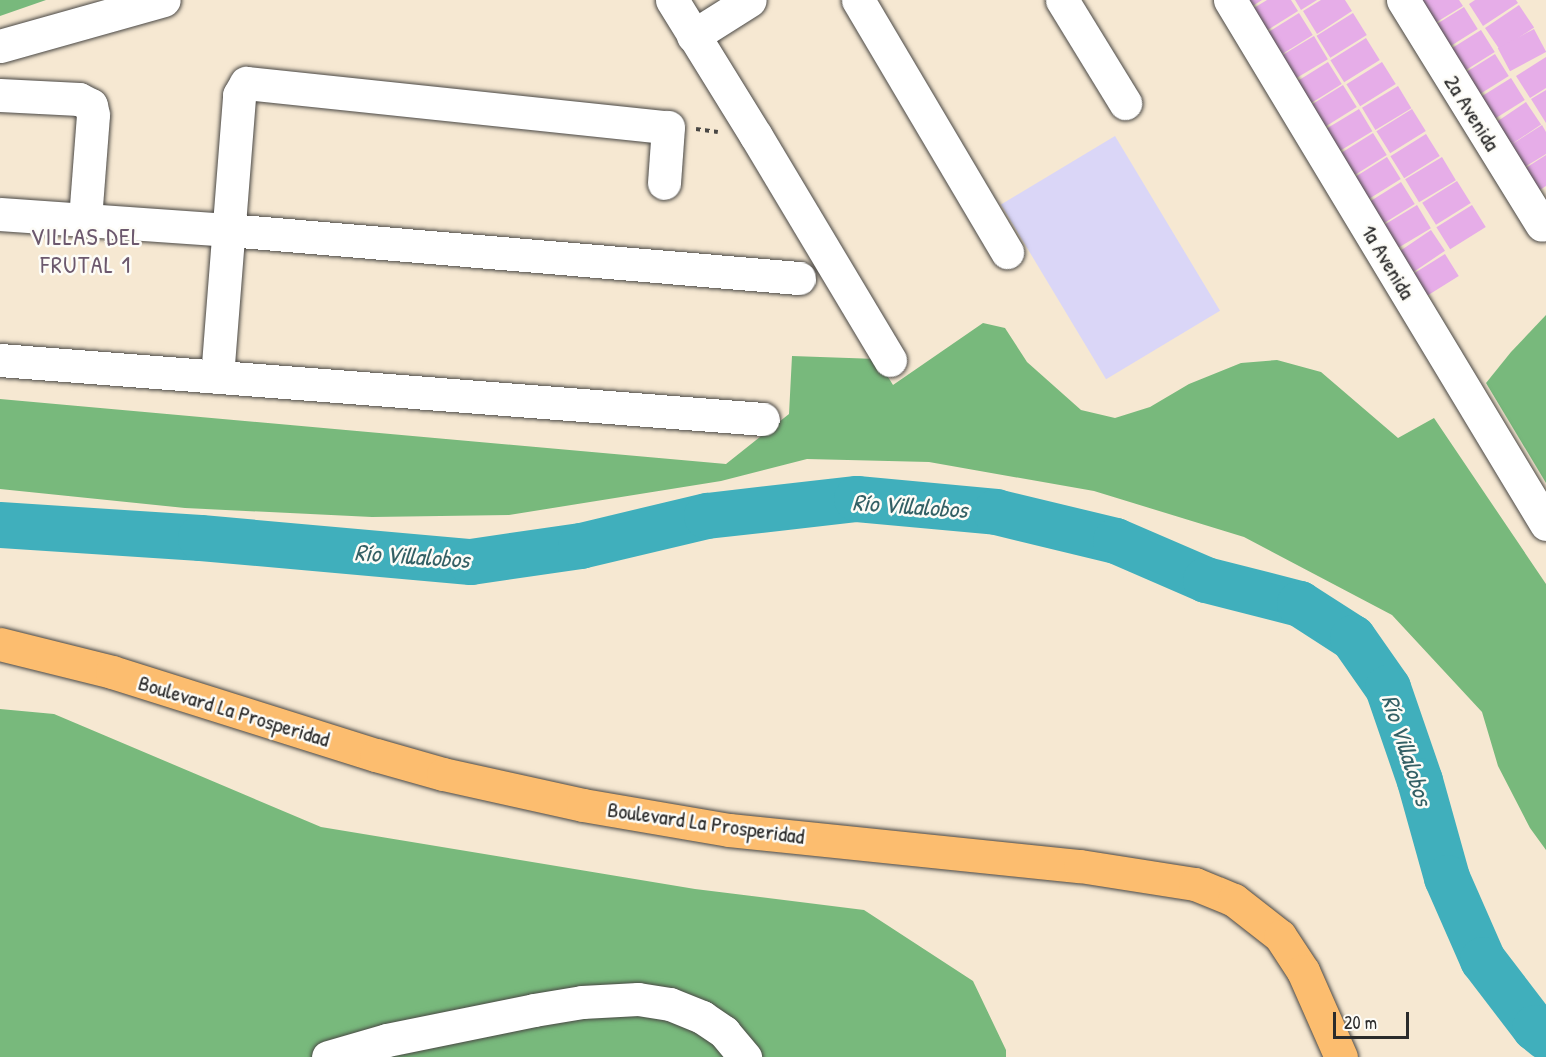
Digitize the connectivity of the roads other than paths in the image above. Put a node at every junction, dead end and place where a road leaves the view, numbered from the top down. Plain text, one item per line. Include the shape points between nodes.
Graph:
1 (164, 0) edge
2 (672, 0) edge
3 (750, 0) edge
4 (858, 0) edge
5 (1062, 0) edge
6 (1230, 0) edge
7 (1403, 0) edge
8 (693, 36) junction
9 (0, 46) edge
10 (0, 95) edge
11 (1125, 103) dead end
12 (664, 183) dead end
13 (0, 214) edge
14 (86, 219) junction
15 (1542, 225) dead end
16 (228, 230) junction
17 (1007, 252) dead end
18 (799, 278) dead end
19 (0, 360) edge
20 (890, 360) dead end
21 (216, 376) junction
22 (763, 419) dead end
23 (1546, 524) edge
24 (0, 644) edge
25 (328, 1057) edge
26 (745, 1057) edge
27 (1341, 1057) edge

1 - 9 street
2 - 8 street
3 - 8 street
4 - 17 street
5 - 11 street
6 - 23 street, 1a Avenida
7 - 15 street, 2a Avenida
8 - 20 street
10 - 14 street via 79,99 91,105
12 - 16 street via 668,127 246,83 239,94
13 - 14 street
14 - 16 street
16 - 18 street
16 - 21 street
19 - 21 street
21 - 22 street
24 - 27 main road, Boulevard La Prosperidad via 112,672 398,762 572,802 729,830 1091,867 1195,884 1234,900 1280,936 1303,971
25 - 26 street via 387,1040 534,1010 638,999 670,1004 702,1017 724,1032

